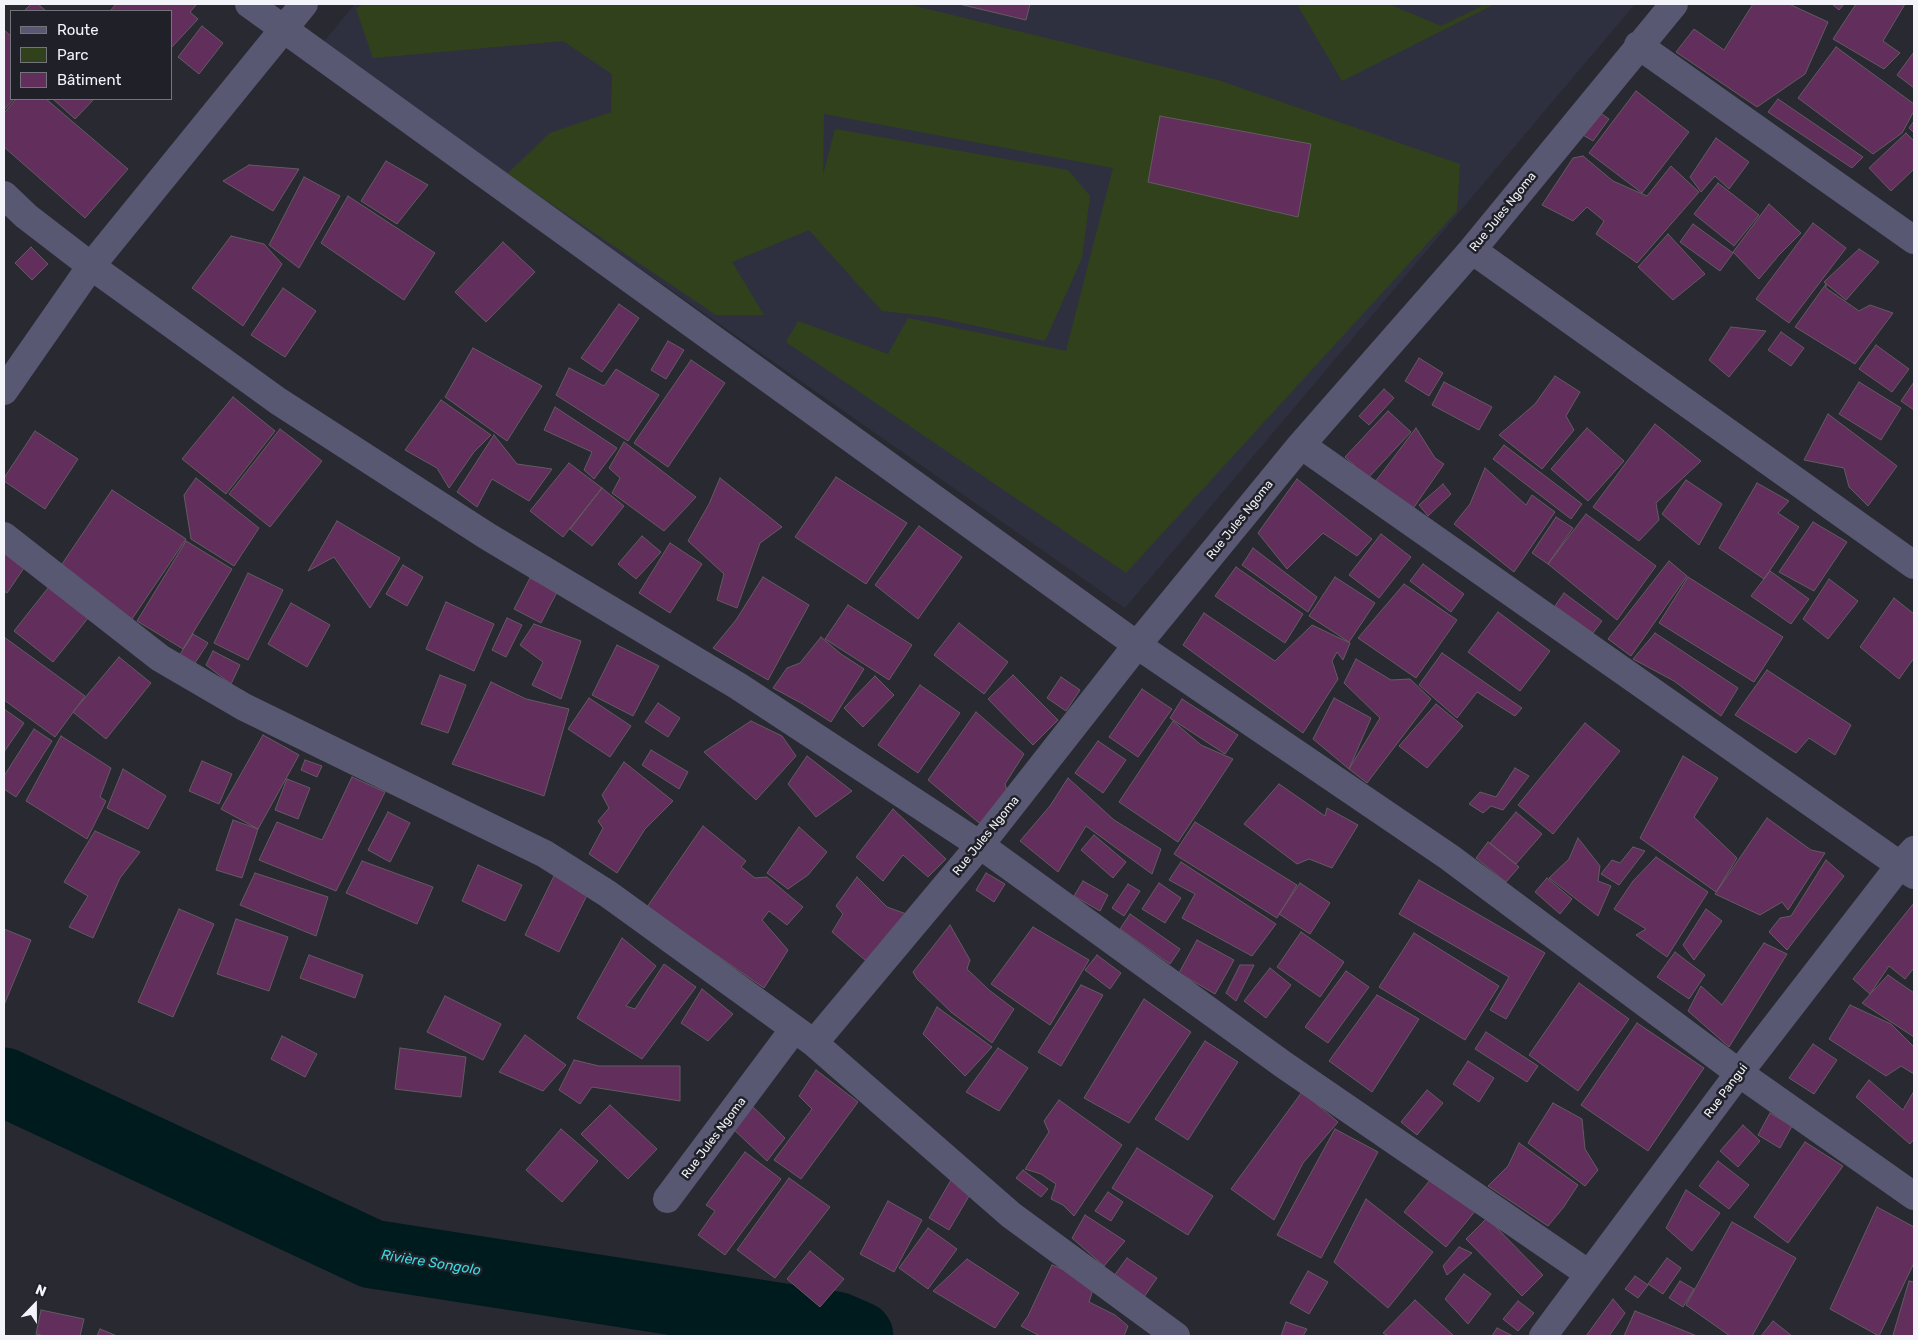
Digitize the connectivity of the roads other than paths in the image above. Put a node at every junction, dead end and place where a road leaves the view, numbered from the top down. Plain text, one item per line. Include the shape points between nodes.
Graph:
1 (249, 4) edge
2 (304, 4) edge
3 (1674, 4) edge
4 (282, 29) junction
5 (1638, 45) junction
6 (4, 196) edge
7 (1914, 240) edge
8 (1472, 250) junction
9 (91, 266) junction
10 (4, 391) edge
11 (1301, 445) junction
12 (4, 536) edge
13 (1914, 565) edge
14 (1137, 645) junction
15 (980, 845) junction
16 (1910, 863) edge
17 (804, 1036) junction
18 (1740, 1073) junction
19 (1914, 1196) edge
20 (668, 1199) dead end
21 (1589, 1274) junction
22 (1176, 1336) edge
23 (1543, 1336) edge

1 - 4 street
2 - 4 street
3 - 5 street, Rue Jules Ngoma
4 - 9 street
4 - 14 street
5 - 7 street
5 - 8 street, Rue Jules Ngoma
6 - 9 street
8 - 11 street, Rue Jules Ngoma
8 - 13 street
9 - 10 street
9 - 15 street via 286,406 487,536 738,686
11 - 14 street, Rue Jules Ngoma
11 - 16 street
12 - 17 street via 160,658 244,707 545,854 608,894
14 - 15 street, Rue Jules Ngoma
14 - 18 street via 1449,857
15 - 17 street, Rue Jules Ngoma
15 - 21 street via 1284,1065
16 - 18 street, Rue Pangui
17 - 20 street, Rue Jules Ngoma
17 - 22 street via 1011,1215
18 - 19 street
18 - 21 street, Rue Pangui
21 - 23 street, Rue Pangui

